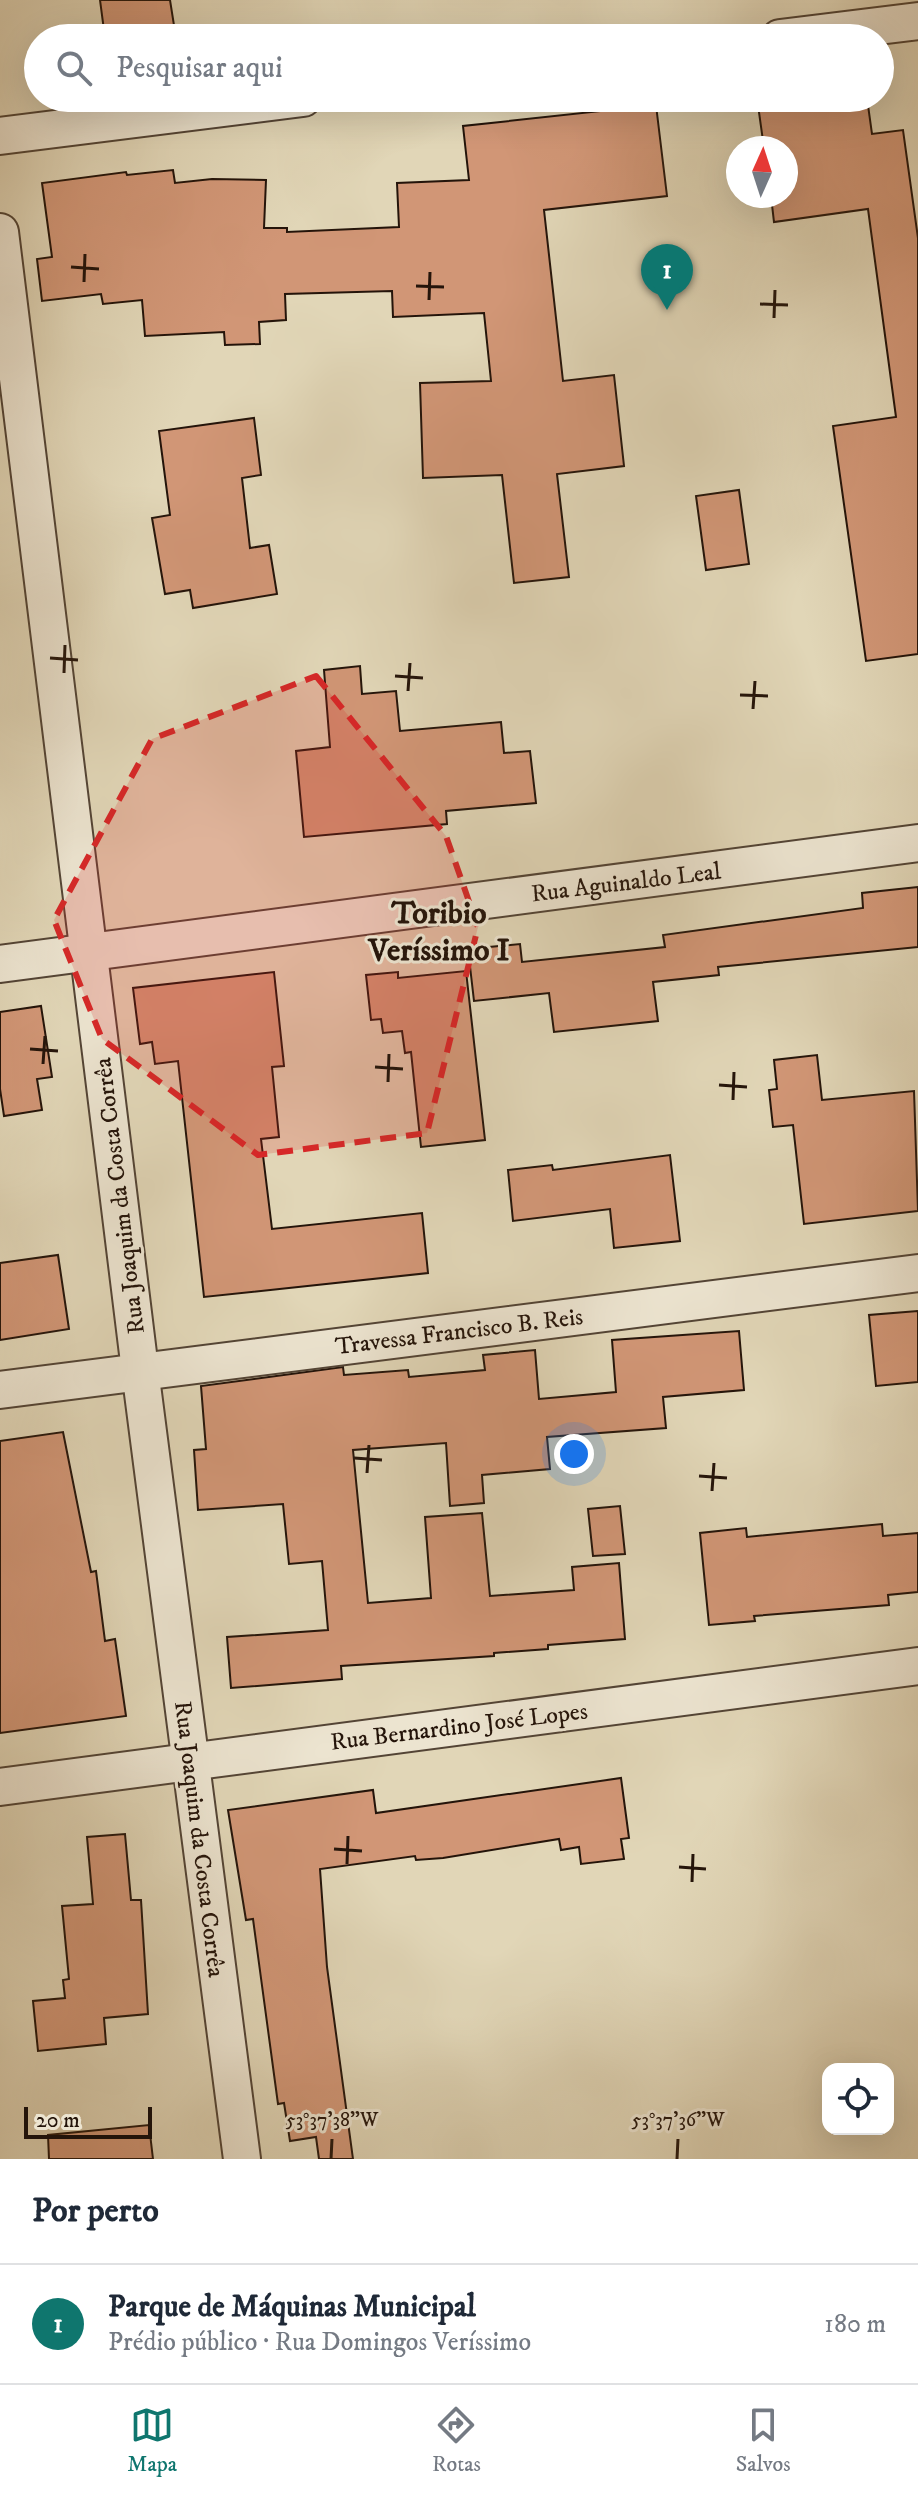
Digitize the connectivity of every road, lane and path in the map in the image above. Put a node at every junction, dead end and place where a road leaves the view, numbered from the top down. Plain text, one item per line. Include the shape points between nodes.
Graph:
1 (918, 21) edge
2 (894, 24) edge
3 (191, 112) edge
4 (0, 136) edge
5 (0, 232) edge
6 (918, 843) edge
7 (90, 951) junction
8 (0, 964) edge
9 (918, 1273) edge
10 (140, 1370) junction
11 (0, 1390) edge
12 (918, 1666) edge
13 (189, 1761) junction
14 (0, 1787) edge
15 (242, 2159) edge

1 - 2 street
3 - 4 street
5 - 7 street, Rua Joaquim da Costa Corrêa
6 - 7 street, Rua Aguinaldo Leal
7 - 8 street, Rua Aguinaldo Leal
7 - 10 street, Rua Joaquim da Costa Corrêa
9 - 10 street, Travessa Francisco B. Reis
10 - 11 street, Travessa Francisco B. Reis
10 - 13 street, Rua Joaquim da Costa Corrêa
12 - 13 street, Rua Bernardino José Lopes
13 - 14 street, Rua Bernardino José Lopes
13 - 15 street, Rua Joaquim da Costa Corrêa

